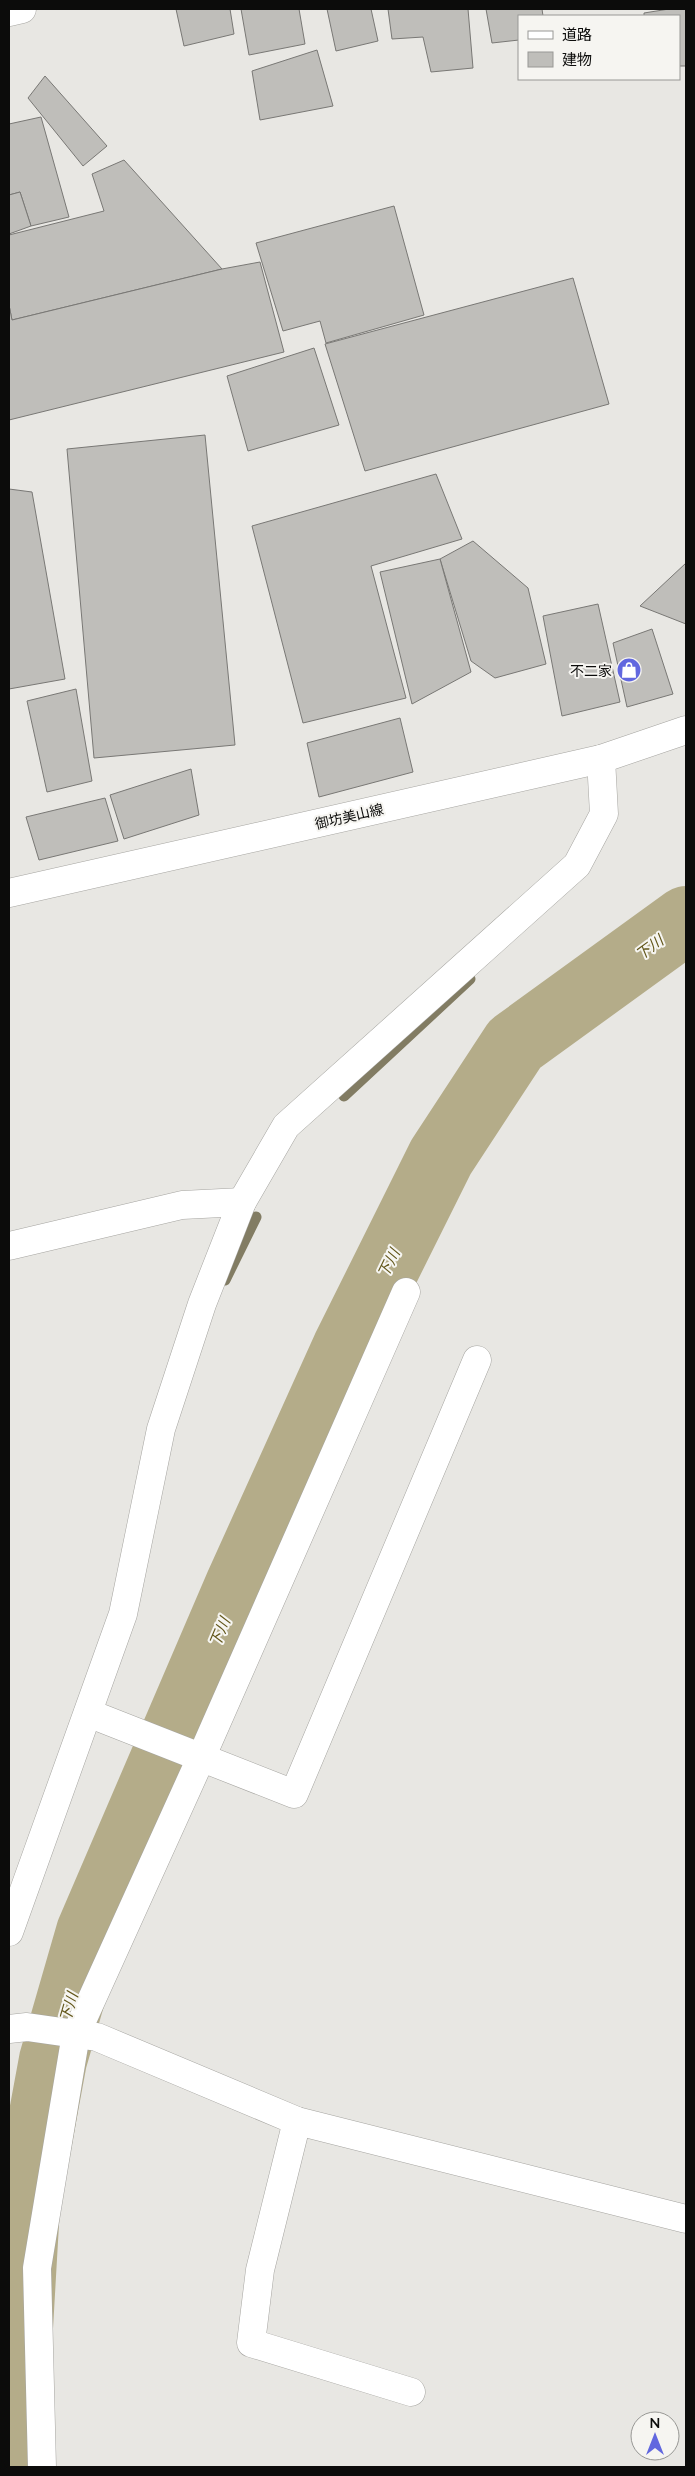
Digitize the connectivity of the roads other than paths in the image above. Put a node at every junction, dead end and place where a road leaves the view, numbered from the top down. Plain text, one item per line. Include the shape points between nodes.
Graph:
1 (22, 9) edge
2 (9, 12) edge
3 (686, 730) edge
4 (600, 759) junction
5 (9, 894) edge
6 (242, 1202) junction
7 (9, 1246) edge
8 (406, 1292) dead end
9 (476, 1360) dead end
10 (88, 1712) junction
11 (201, 1758) junction
12 (9, 1932) edge
13 (9, 2029) edge
14 (76, 2034) junction
15 (297, 2121) junction
16 (686, 2219) edge
17 (411, 2392) dead end
18 (42, 2467) edge

1 - 2 street
3 - 4 street, 御坊美山線
4 - 5 street, 御坊美山線
4 - 6 street via 604,814 577,865 286,1126
6 - 7 street via 182,1205
6 - 10 street via 202,1304 161,1429 123,1614
8 - 11 street
9 - 11 street via 294,1794
10 - 11 street
10 - 12 street
11 - 14 street
13 - 14 street via 28,2027
14 - 15 street via 97,2037
14 - 18 street via 37,2268
15 - 16 street
15 - 17 street via 260,2270 251,2343

